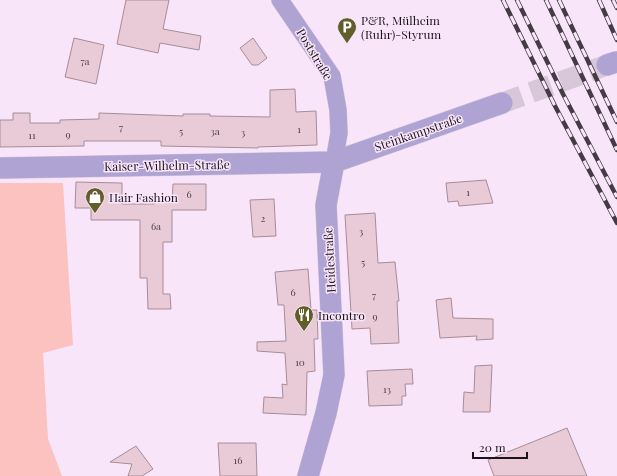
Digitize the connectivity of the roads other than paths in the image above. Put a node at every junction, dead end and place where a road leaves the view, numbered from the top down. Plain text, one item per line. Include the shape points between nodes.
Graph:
1 (280, 0) edge
2 (502, 103) tunnel mouth
3 (334, 162) junction
4 (0, 168) edge
5 (308, 476) edge

1 - 3 street, Poststraße via 332,76 339,133
2 - 3 street, Steinkampstraße
3 - 4 street, Kaiser-Wilhelm-Straße
3 - 5 street, Heidestraße via 326,205 334,375

